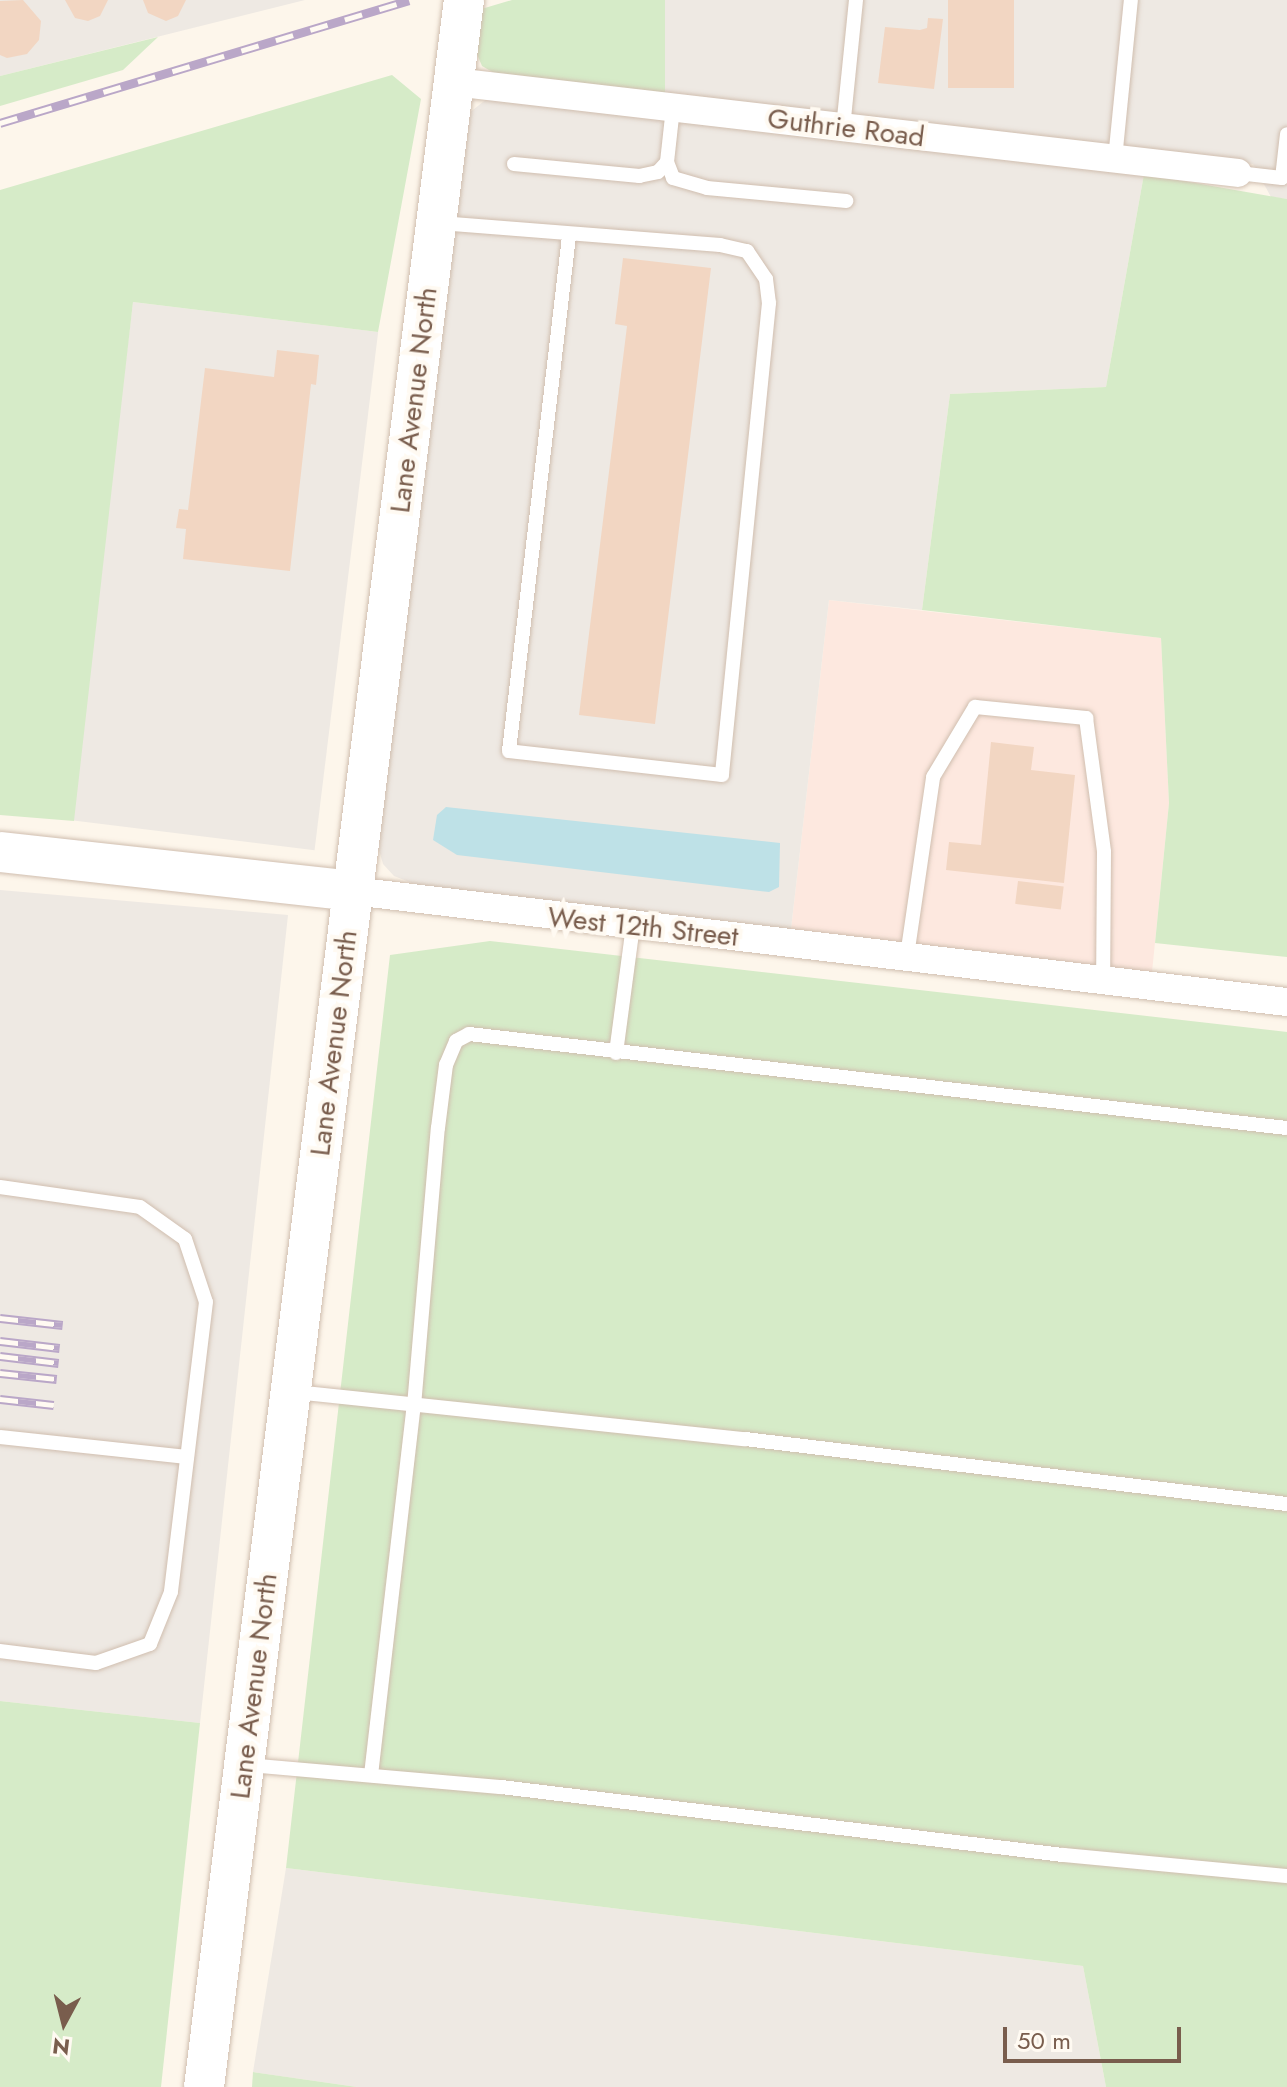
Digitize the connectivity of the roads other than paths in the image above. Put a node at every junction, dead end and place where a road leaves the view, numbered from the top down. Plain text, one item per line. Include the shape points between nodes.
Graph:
1 (464, 0) edge
2 (856, 0) edge
3 (1131, 0) edge
4 (454, 82) junction
5 (673, 108) junction
6 (843, 128) junction
7 (1287, 134) edge
8 (1115, 159) junction
9 (667, 162) junction
10 (514, 164) dead end
11 (1238, 173) joint
12 (1284, 179) edge
13 (846, 201) dead end
14 (436, 222) junction
15 (569, 236) junction
16 (0, 852) edge
17 (353, 891) junction
18 (633, 926) junction
19 (907, 956) junction
20 (1103, 980) junction
21 (1287, 1002) edge
22 (616, 1053) junction
23 (1287, 1128) edge
24 (0, 1187) edge
25 (291, 1392) junction
26 (414, 1406) junction
27 (0, 1437) edge
28 (187, 1457) junction
29 (1287, 1504) edge
30 (0, 1651) edge
31 (244, 1765) junction
32 (371, 1775) junction
33 (1287, 1876) edge
34 (204, 2087) edge

1 - 4 main road, Lane Avenue North
2 - 6 lane
3 - 8 lane
4 - 5 street, Guthrie Road
4 - 14 main road, Lane Avenue North
5 - 6 street, Guthrie Road
5 - 9 lane
6 - 8 street, Guthrie Road
7 - 12 lane
8 - 11 street, Guthrie Road
9 - 10 lane via 658,172 639,176
9 - 13 lane via 673,178 707,188
11 - 12 lane
14 - 15 lane
14 - 17 main road, Lane Avenue North
15 - 15 lane via 633,235 720,245 747,251 766,279 769,303 722,775 509,751
16 - 17 main road, West 12th Street
17 - 18 street, West 12th Street
17 - 25 main road, Lane Avenue North
18 - 19 street, West 12th Street
18 - 22 lane
19 - 20 street, West 12th Street
19 - 20 lane via 933,777 975,707 1086,718 1104,852
20 - 21 street, West 12th Street
22 - 23 lane
22 - 26 lane via 469,1034 456,1041 446,1065 438,1128
24 - 28 lane via 140,1207 185,1239 206,1302
25 - 26 lane
25 - 31 main road, Lane Avenue North
26 - 29 lane via 745,1439
26 - 32 lane
27 - 28 lane
28 - 30 lane via 171,1592 150,1644 96,1663
31 - 32 lane
31 - 34 main road, Lane Avenue North
32 - 33 lane

